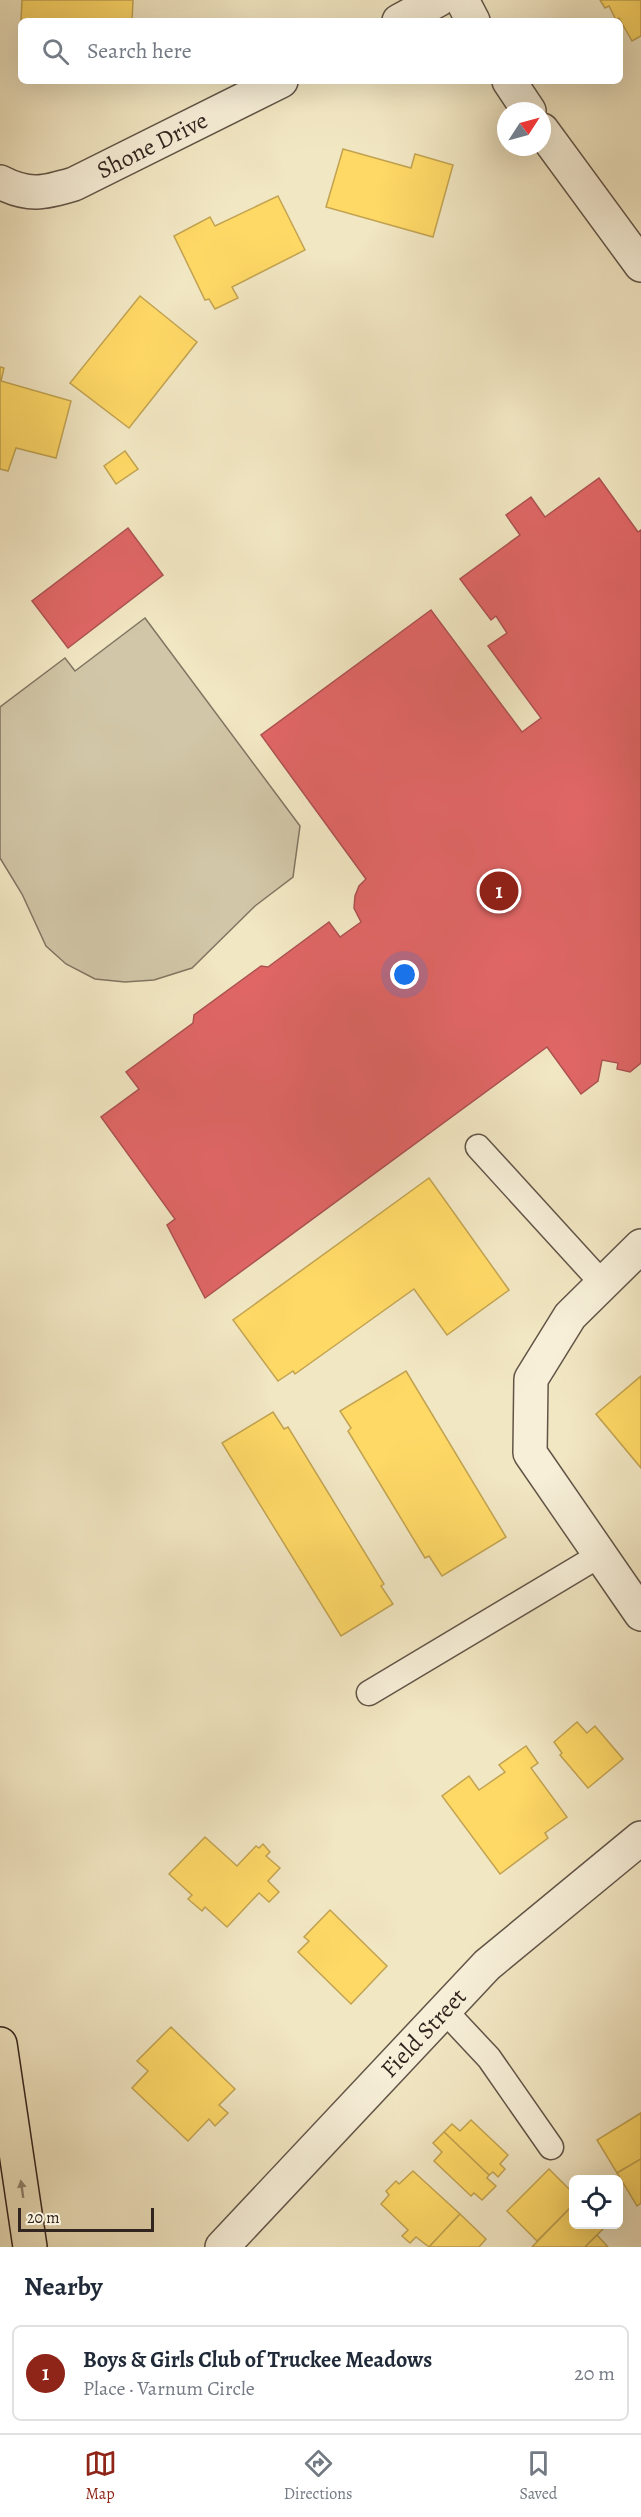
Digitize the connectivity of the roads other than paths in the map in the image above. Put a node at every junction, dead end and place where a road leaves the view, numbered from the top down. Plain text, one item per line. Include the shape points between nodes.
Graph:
1 (438, 0) edge
2 (462, 0) edge
3 (405, 18) edge
4 (471, 18) edge
5 (275, 84) edge
6 (511, 84) edge
7 (524, 102) edge
8 (551, 142) edge
9 (9, 187) edge
10 (641, 265) edge
11 (478, 1147) dead end
12 (641, 1246) edge
13 (603, 1284) junction
14 (600, 1555) junction
15 (641, 1614) edge
16 (369, 1693) dead end
17 (641, 1838) edge
18 (444, 2010) junction
19 (0, 2044) edge
20 (551, 2147) dead end
21 (30, 2247) edge
22 (222, 2247) edge

1 - 3 street
2 - 4 street
5 - 9 street, Shone Drive via 74,184 45,193
6 - 7 street
8 - 10 street
11 - 13 lane
12 - 13 street
13 - 14 street via 570,1316 531,1379 530,1453
14 - 15 street
14 - 16 lane
17 - 18 street, Field Street via 487,1965
18 - 20 lane via 489,2058
18 - 22 street, Field Street
21 -> 19 highway

